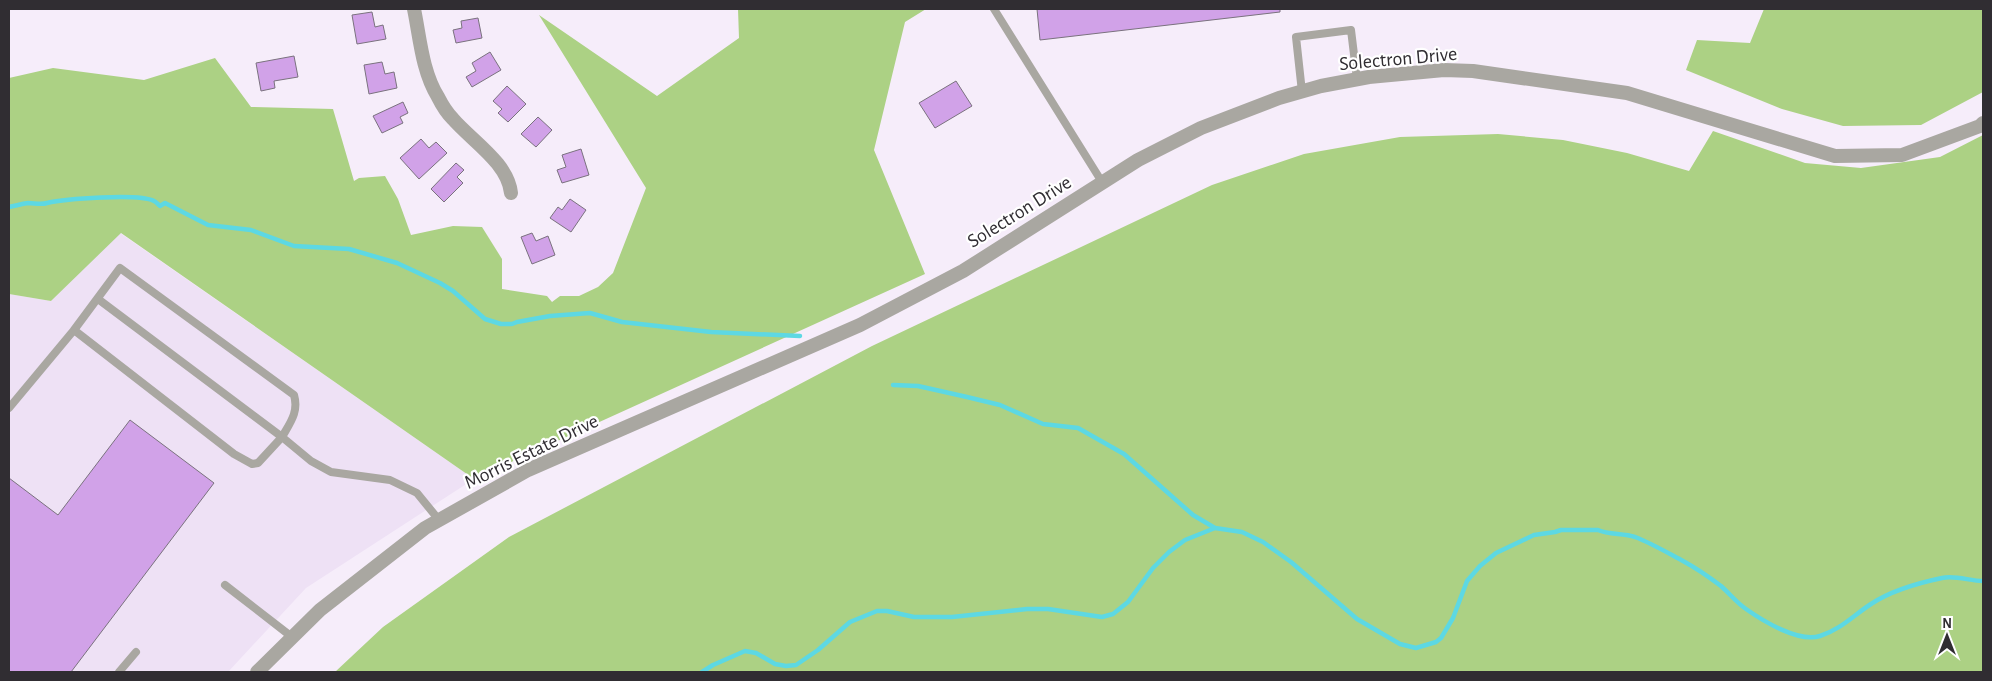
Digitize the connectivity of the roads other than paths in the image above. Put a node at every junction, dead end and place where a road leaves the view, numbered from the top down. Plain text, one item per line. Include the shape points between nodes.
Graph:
1 (414, 9) edge
2 (994, 9) edge
3 (1357, 79) junction
4 (1302, 92) junction
5 (1983, 123) edge
6 (1102, 182) junction
7 (511, 193) dead end
8 (98, 299) junction
9 (860, 326) joint
10 (74, 330) junction
11 (9, 408) edge
12 (282, 437) junction
13 (439, 520) junction
14 (225, 584) dead end
15 (292, 638) junction
16 (136, 652) dead end
17 (118, 672) edge
18 (257, 672) edge

1 - 7 street via 427,75 437,96 452,118 507,175
2 - 6 lane
3 - 4 street, Solectron Drive
3 - 4 lane via 1351,30 1296,37
3 - 5 street, Solectron Drive via 1410,72 1473,71 1627,93 1835,156 1902,155
4 - 6 street, Solectron Drive via 1201,128
6 - 9 street, Solectron Drive via 963,271
8 - 10 lane
8 - 12 lane
8 - 12 lane via 120,268 294,395 297,404 295,415
9 - 13 street, Morris Estate Drive via 528,470
10 - 11 lane
10 - 12 lane via 234,454 252,464 258,463
12 - 13 lane via 330,472 390,480 417,492
13 - 15 street, Morris Estate Drive via 320,610
14 - 15 lane
15 - 18 street, Morris Estate Drive
16 - 17 lane

